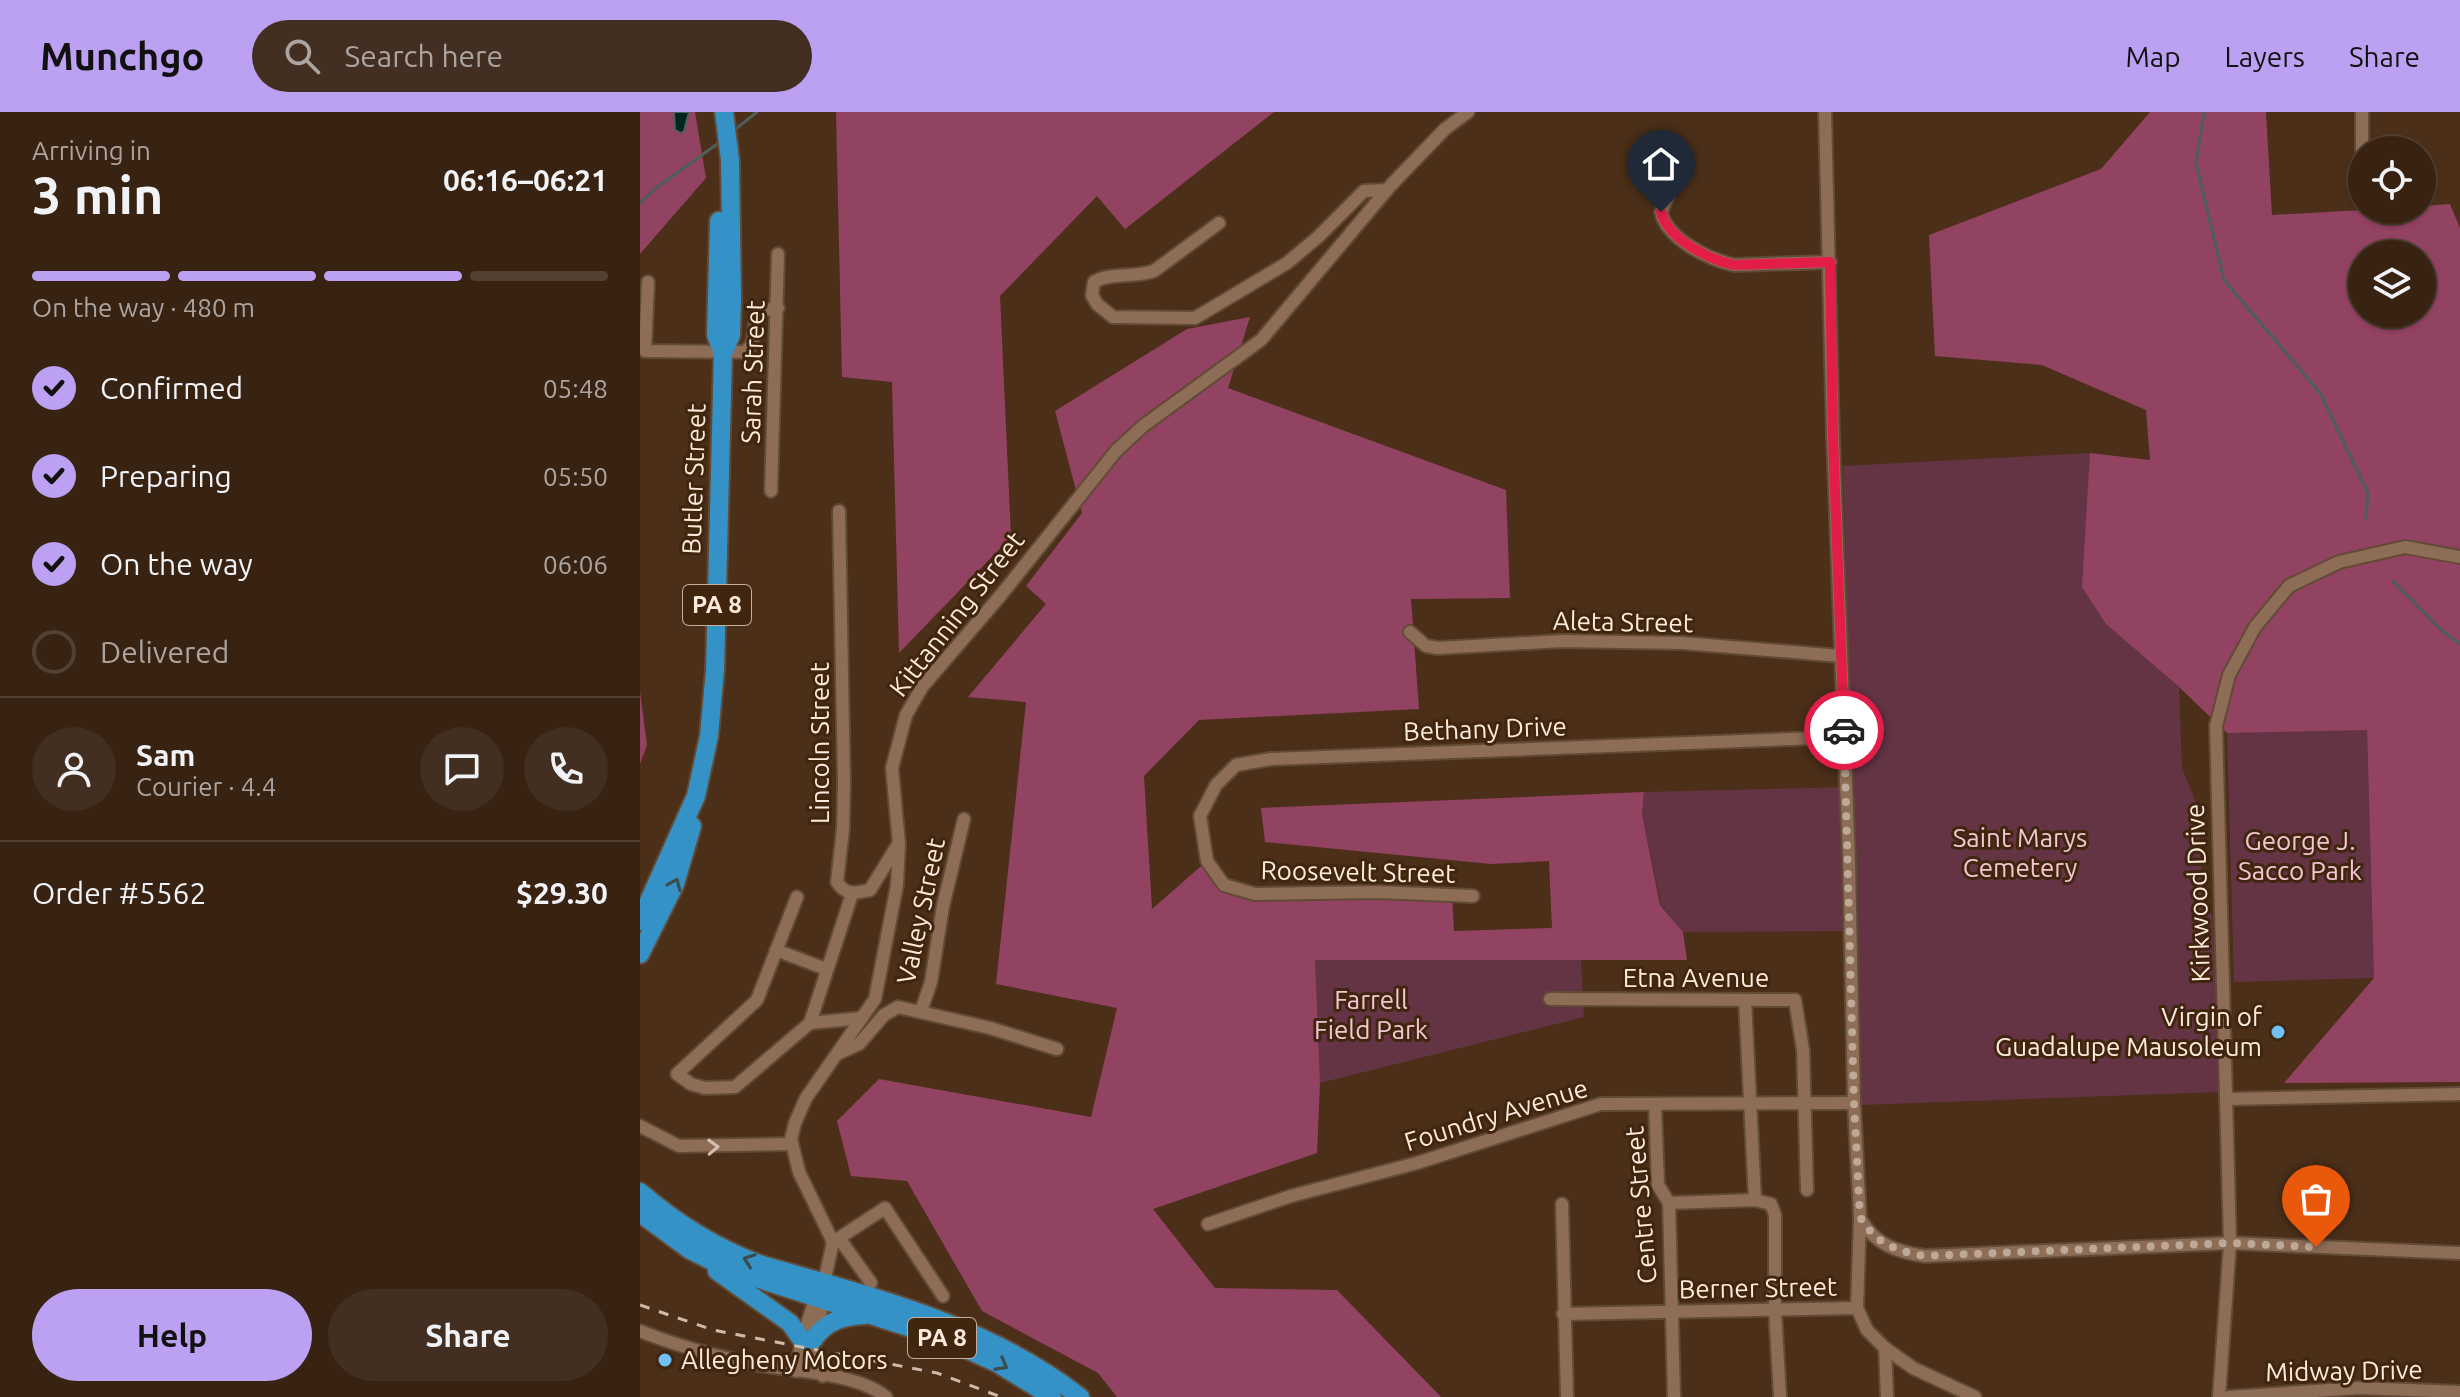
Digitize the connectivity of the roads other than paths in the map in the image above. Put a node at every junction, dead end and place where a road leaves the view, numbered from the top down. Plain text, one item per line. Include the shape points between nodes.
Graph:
1 (1468, 112) edge
2 (1825, 112) edge
3 (2362, 112) edge
4 (718, 114) edge
5 (2362, 136) edge
6 (1387, 190) junction
7 (1669, 194) dead end
8 (1219, 223) dead end
9 (778, 254) dead end
10 (1830, 262) junction
11 (648, 282) dead end
12 (778, 308) junction
13 (723, 353) junction
14 (771, 491) dead end
15 (839, 511) dead end
16 (2460, 557) edge
17 (1410, 632) dead end
18 (1841, 656) junction
19 (1845, 737) junction
20 (696, 796) junction
21 (964, 819) dead end
22 (899, 844) junction
23 (1207, 861) joint
24 (852, 894) junction
25 (1473, 896) dead end
26 (797, 897) dead end
27 (640, 921) edge
28 (776, 950) junction
29 (640, 954) edge
30 (826, 969) junction
31 (1550, 999) dead end
32 (1745, 1000) junction
33 (921, 1011) junction
34 (862, 1018) junction
35 (810, 1023) junction
36 (1057, 1049) dead end
37 (836, 1055) junction
38 (2460, 1094) edge
39 (2226, 1099) junction
40 (1854, 1103) junction
41 (1803, 1104) junction
42 (1655, 1105) junction
43 (1751, 1105) junction
44 (640, 1126) edge
45 (791, 1144) junction
46 (1807, 1190) dead end
47 (640, 1192) edge
48 (1755, 1200) junction
49 (1669, 1203) junction
50 (1562, 1204) dead end
51 (640, 1213) edge
52 (1860, 1217) junction
53 (1208, 1224) dead end
54 (836, 1240) junction
55 (2230, 1243) junction
56 (2460, 1253) edge
57 (700, 1256) junction
58 (871, 1283) dead end
59 (821, 1293) junction
60 (943, 1296) dead end
61 (1857, 1308) junction
62 (1775, 1310) junction
63 (1672, 1311) junction
64 (1563, 1314) junction
65 (882, 1317) junction
66 (640, 1331) edge
67 (807, 1340) junction
68 (1885, 1348) junction
69 (796, 1371) junction
70 (823, 1376) junction
71 (2359, 1392) edge
72 (2460, 1392) edge
73 (886, 1397) edge
74 (1052, 1397) edge
75 (1080, 1397) edge
76 (1567, 1397) edge
77 (1674, 1397) edge
78 (1780, 1397) edge
79 (1887, 1397) edge
80 (1975, 1397) edge
81 (2219, 1397) edge
82 (2229, 1397) edge

1 - 6 street, Kittanning Street
2 - 10 street
3 - 5 street
4 - 13 highway, Butler Street / PA 8 via 725,164 731,335
6 - 8 street via 1364,191 1272,274 1195,318 1113,317 1097,304 1094,282 1154,271
6 - 22 street, Kittanning Street via 1261,340 1116,451 922,687 906,715 892,768
7 - 10 street via 1661,212 1668,229 1721,262
9 - 12 street, Sarah Street
10 - 18 street
11 - 13 street via 645,351
12 - 13 street via 757,315 748,350
12 - 14 street, Sarah Street
13 - 20 highway, Butler Street / PA 8 via 714,688
15 - 24 street, Lincoln Street via 844,783 837,882
16 - 39 street, Kirkwood Drive via 2405,547 2339,562 2289,586 2255,627 2229,675 2216,726
17 - 18 street, Aleta Street via 1426,646 1438,648 1562,641 1682,643
18 - 19 street
19 - 23 street, Bethany Drive via 1286,758 1236,765 1216,785 1200,816
19 - 40 street
20 - 27 highway, Butler Street / PA 8
29 -> 20 highway, Butler Street / PA 8 via 683,863
21 - 33 street, Valley Street
22 - 24 street via 870,890
22 - 34 street, Kittanning Street via 882,973 875,999
23 - 25 street, Roosevelt Street via 1224,885 1255,894
24 - 30 street
26 - 28 street
28 - 30 street
28 - 35 street via 757,1000 677,1074 705,1088 735,1087
30 - 35 street
31 - 32 street, Etna Avenue
32 - 41 street, Etna Avenue via 1795,1000 1803,1050
32 - 43 street
33 - 36 street
33 - 37 street via 898,1007 859,1044
34 - 35 street
34 - 37 street, Kittanning Street
37 - 45 street, Kittanning Street via 803,1104
38 - 39 street
39 - 55 street, Kirkwood Drive
40 - 41 street, Foundry Avenue
40 - 52 street
41 - 43 street, Foundry Avenue
41 - 46 street, Etna Avenue
42 - 43 street, Foundry Avenue
42 - 49 street, Centre Street via 1658,1185
42 - 53 street, Foundry Avenue via 1601,1104
43 - 48 street
44 -> 45 street via 679,1146
45 - 54 street via 799,1172
59 -> 47 highway, PA 8 via 729,1252 671,1218
48 - 49 street
48 - 62 street via 1771,1204 1775,1215
49 - 63 street, Centre Street
50 - 64 street
51 - 57 highway, PA 8
52 - 55 street via 1881,1243 1925,1256
52 - 61 street
54 - 58 street
54 - 59 street
54 - 60 street via 885,1208
55 - 56 street
55 - 81 street, Kirkwood Drive
57 - 59 highway, PA 8 via 744,1276
57 - 67 highway
59 - 65 highway, PA 8
59 - 67 street
59 - 75 highway, PA 8 via 931,1315 981,1335
61 - 62 street, Berner Street
61 - 68 street via 1867,1330
62 - 63 street, Berner Street
62 - 78 street
63 - 64 street, Berner Street
63 - 77 street, Centre Street
64 - 76 street
65 - 67 highway via 840,1318
65 -> 74 highway, PA 8 via 982,1355
66 - 69 street via 707,1353
67 - 69 street
67 - 70 street
68 - 79 street
68 - 80 street via 1913,1368
69 - 70 street
70 - 73 street via 866,1384
71 - 72 street, Midway Drive
71 - 82 street, Midway Drive

